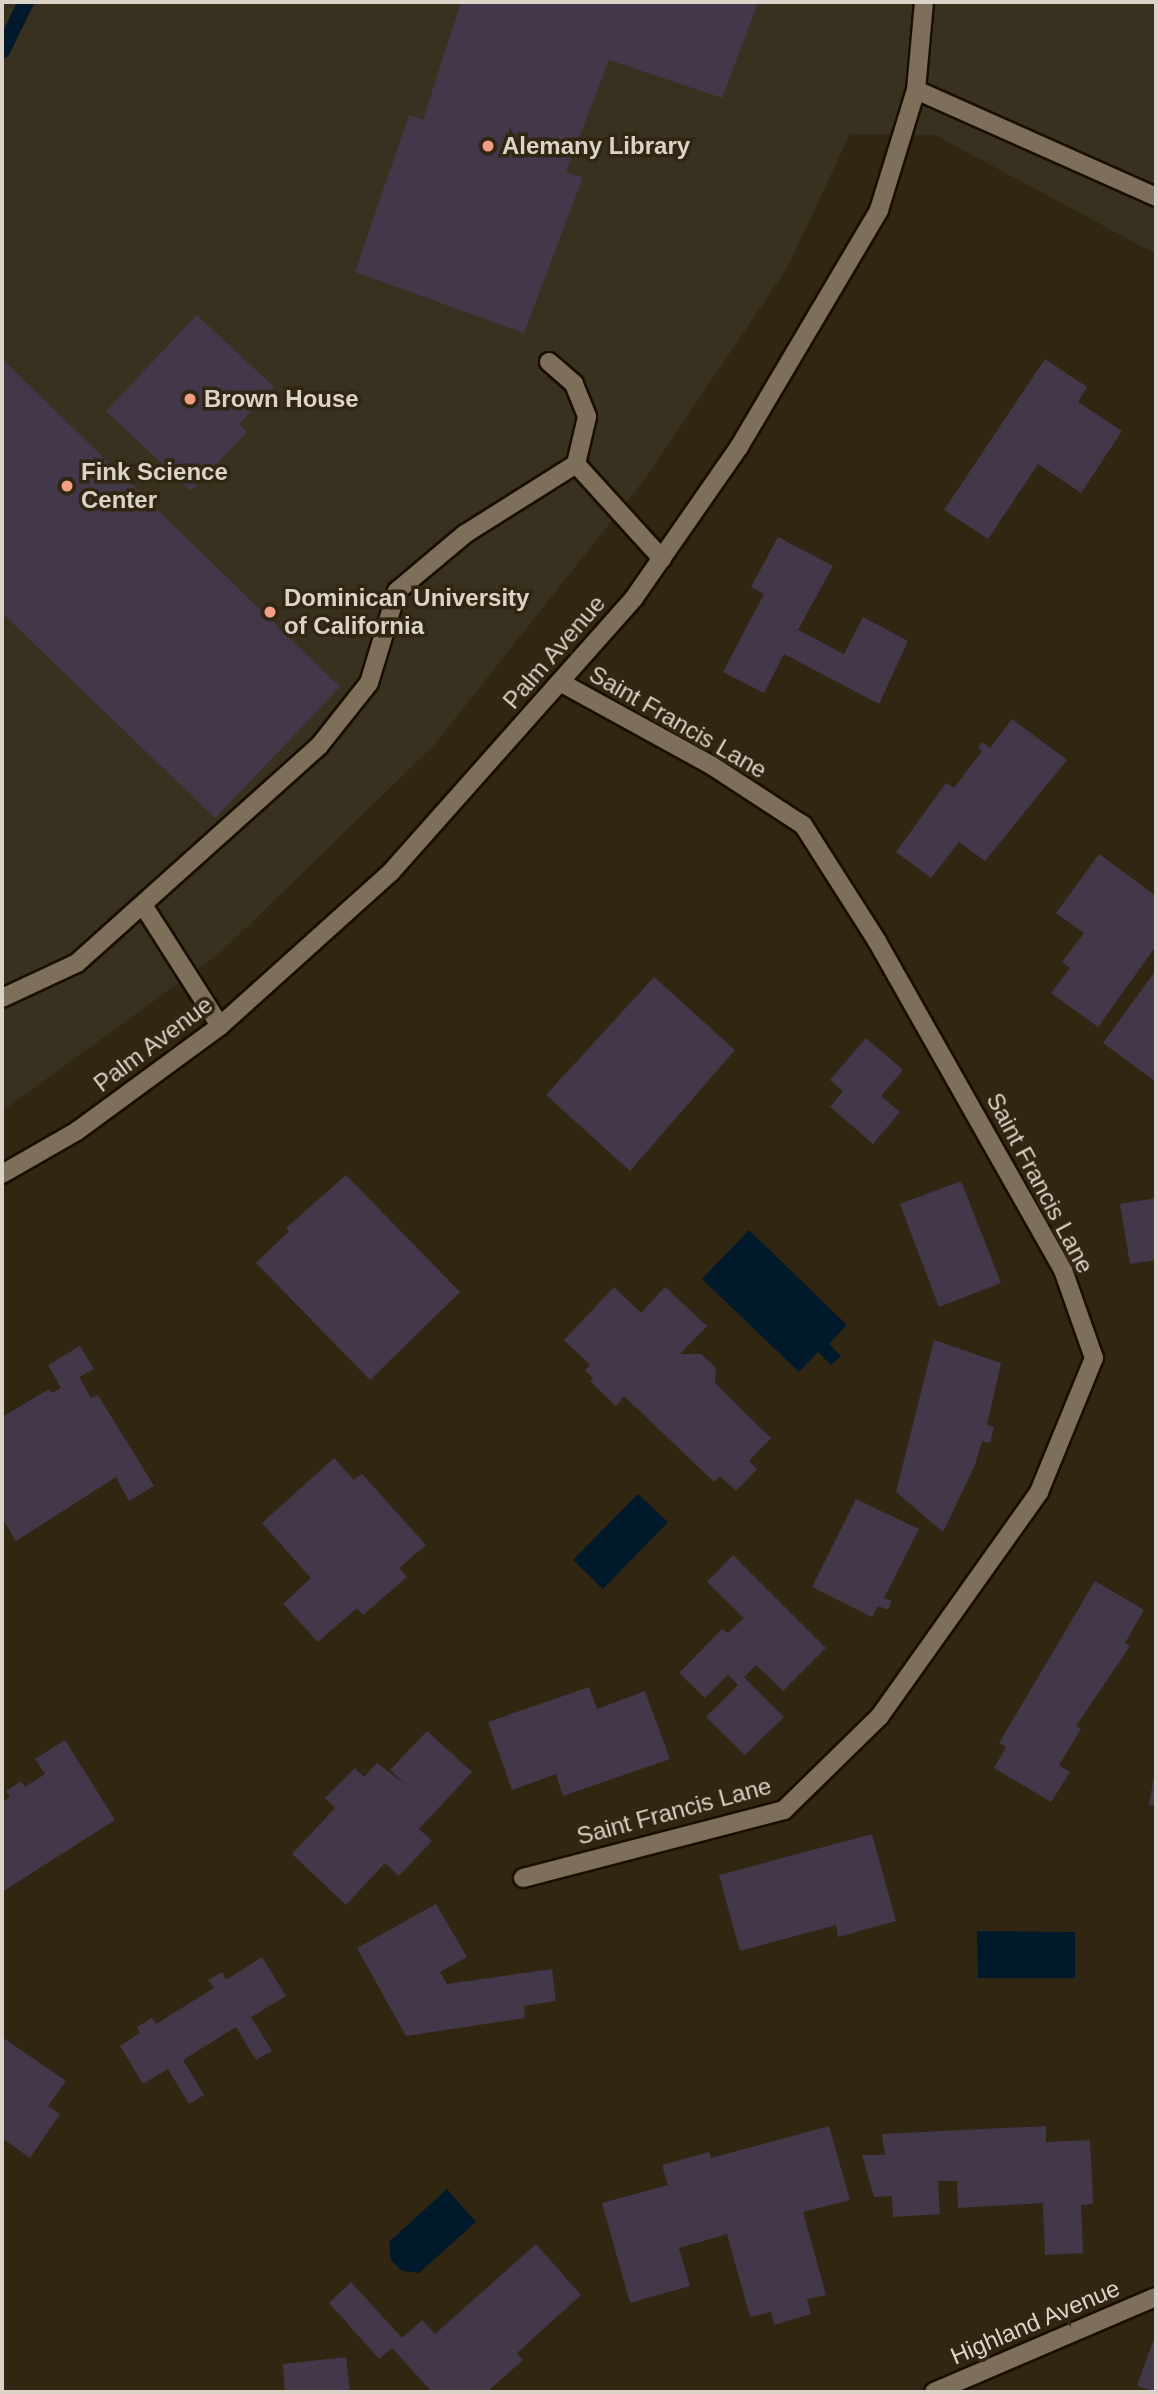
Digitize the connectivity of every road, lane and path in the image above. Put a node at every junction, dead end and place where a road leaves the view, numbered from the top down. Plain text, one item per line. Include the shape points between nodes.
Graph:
1 (924, 2) edge
2 (916, 90) junction
3 (1156, 197) edge
4 (549, 362) dead end
5 (576, 464) junction
6 (662, 559) junction
7 (560, 682) junction
8 (143, 905) junction
9 (2, 998) edge
10 (220, 1026) junction
11 (2, 1174) edge
12 (523, 1878) dead end
13 (1156, 2297) edge
14 (934, 2392) edge

1 - 2 street, Palm Avenue
2 - 3 street
2 - 6 street, Palm Avenue via 879,210 740,447
4 - 5 street via 574,384 587,416
5 - 6 street
5 - 8 street via 465,534 397,591 369,683 319,746
6 - 7 street, Palm Avenue
7 - 10 street, Palm Avenue via 391,872
7 - 12 street, Saint Francis Lane via 710,765 803,825 877,941 1063,1270 1094,1358 1039,1492 880,1716 784,1810
8 - 9 street via 77,963
8 - 10 street
10 - 11 street, Palm Avenue via 77,1131
13 - 14 street, Highland Avenue

